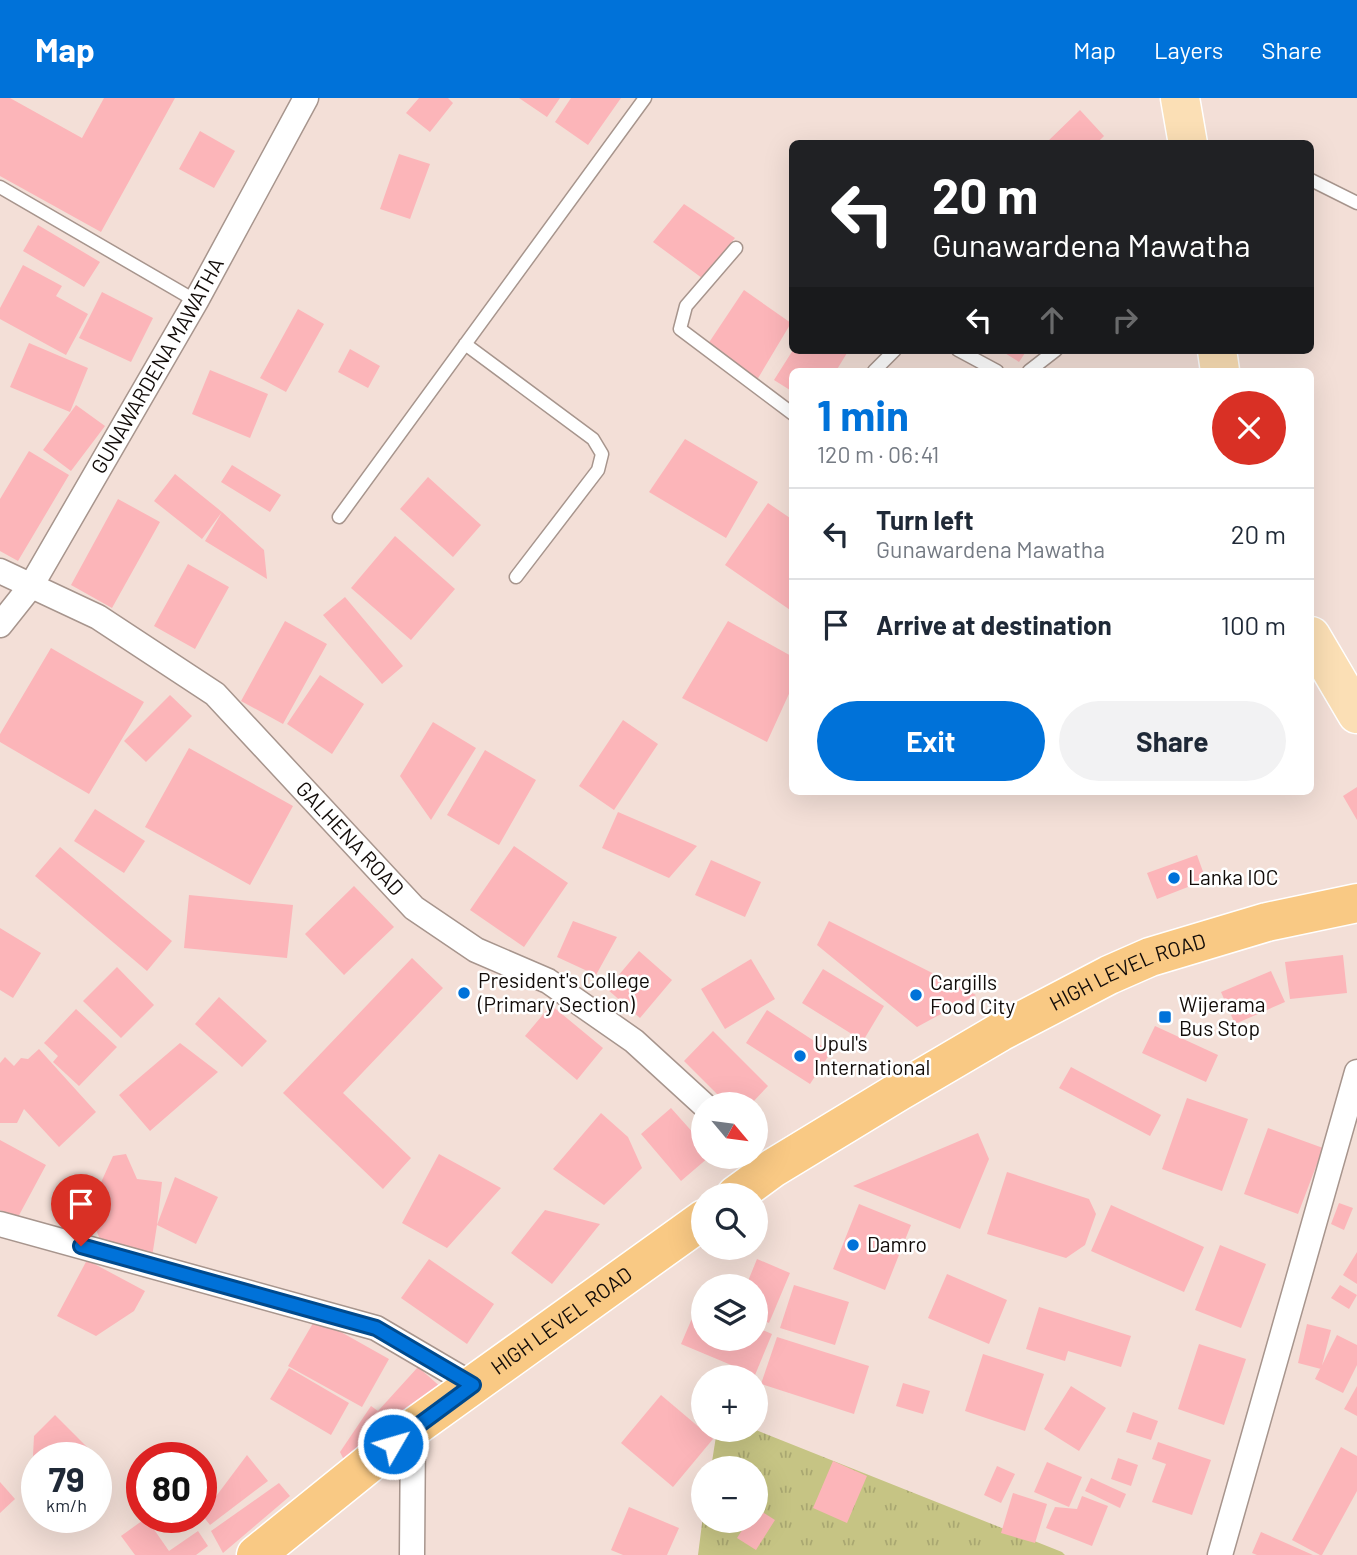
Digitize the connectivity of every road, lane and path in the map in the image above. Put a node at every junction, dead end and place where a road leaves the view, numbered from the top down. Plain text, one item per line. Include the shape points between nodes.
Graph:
1 (306, 98) edge
2 (645, 98) edge
3 (1180, 98) edge
4 (1193, 140) edge
5 (1314, 182) edge
6 (0, 187) edge
7 (1357, 203) edge
8 (736, 248) dead end
9 (196, 301) junction
10 (465, 344) junction
11 (891, 354) edge
12 (965, 354) edge
13 (1051, 354) edge
14 (877, 368) edge
15 (991, 368) edge
16 (1033, 368) edge
17 (789, 411) edge
18 (339, 517) dead end
19 (0, 571) edge
20 (516, 578) dead end
21 (30, 586) junction
22 (0, 625) edge
23 (1314, 641) edge
24 (1357, 714) edge
25 (1357, 903) edge
26 (1357, 1072) edge
27 (691, 1093) edge
28 (768, 1158) edge
29 (758, 1169) edge
30 (746, 1183) edge
31 (0, 1224) edge
32 (691, 1228) edge
33 (473, 1385) junction
34 (413, 1428) junction
35 (256, 1555) edge
36 (412, 1555) edge
37 (1220, 1555) edge

1 - 9 street, GUNAWARDENA MAWATHA
2 - 10 lane
3 - 4 main road
5 - 7 lane
6 - 9 lane
8 - 17 lane via 686,306 680,329
9 - 21 street, GUNAWARDENA MAWATHA
10 - 18 lane
10 - 20 lane via 593,439 602,454 598,470
11 - 14 lane
12 - 15 lane
13 - 16 lane
19 - 21 street, GALHENA ROAD
21 - 22 street, GUNAWARDENA MAWATHA
21 - 27 street, GALHENA ROAD via 98,617 215,694 414,908 476,950 548,981 634,1041
23 - 24 main road
25 - 28 highway, HIGH LEVEL ROAD via 1267,922 1150,957 1000,1032 898,1092
26 - 37 street
29 - 30 highway, HIGH LEVEL ROAD
31 - 33 street via 376,1328
32 - 33 highway, HIGH LEVEL ROAD
33 - 34 highway, HIGH LEVEL ROAD
34 - 35 highway, HIGH LEVEL ROAD
34 - 36 street

